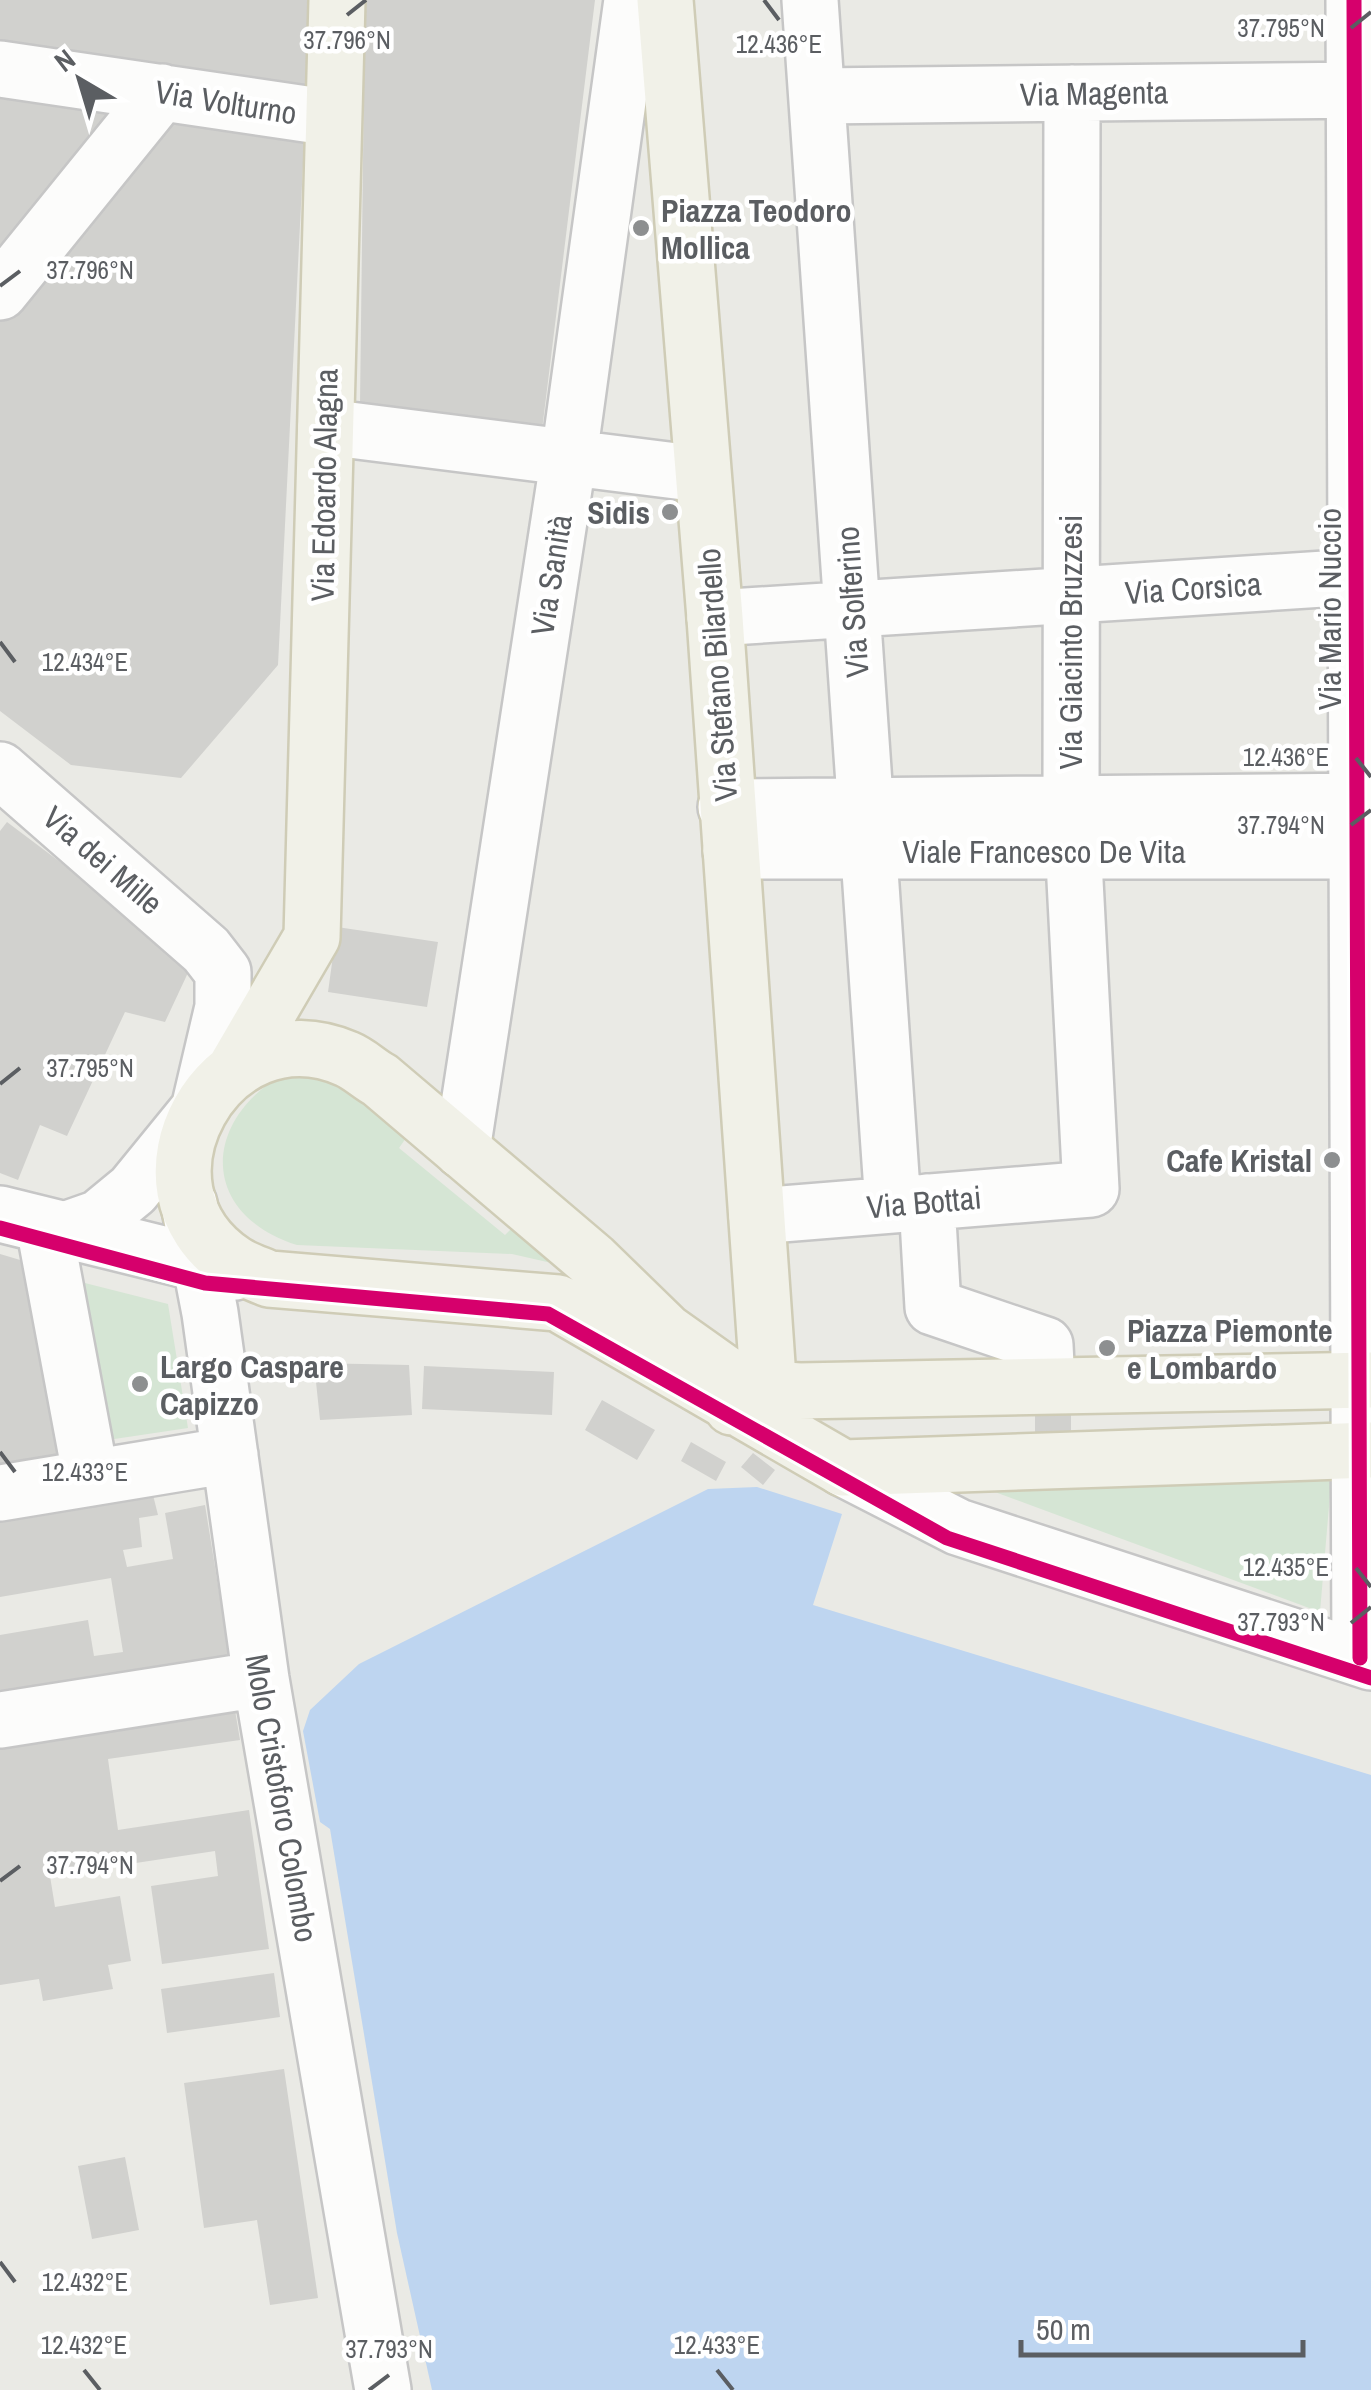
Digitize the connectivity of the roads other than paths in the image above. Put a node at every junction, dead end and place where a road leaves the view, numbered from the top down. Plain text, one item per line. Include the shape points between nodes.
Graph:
1 (338, 0) edge
2 (632, 0) edge
3 (665, 0) edge
4 (810, 0) edge
5 (1354, 0) edge
6 (0, 69) edge
7 (1363, 90) edge
8 (162, 92) junction
9 (1072, 93) junction
10 (818, 96) junction
11 (333, 118) junction
12 (0, 292) edge
13 (326, 427) junction
14 (569, 456) junction
15 (700, 474) junction
16 (1364, 577) edge
17 (1068, 596) junction
18 (852, 609) junction
19 (715, 618) junction
20 (5, 784) edge
21 (1364, 826) edge
22 (1072, 827) junction
23 (867, 828) junction
24 (729, 829) junction
25 (235, 1069) junction
26 (199, 1109) junction
27 (462, 1150) junction
28 (1091, 1190) joint
29 (910, 1203) junction
30 (189, 1204) junction
31 (757, 1216) junction
32 (36, 1224) edge
33 (202, 1264) junction
34 (270, 1279) junction
35 (1362, 1366) edge
36 (753, 1382) junction
37 (1047, 1385) junction
38 (1365, 1450) edge
39 (230, 1455) junction
40 (844, 1468) junction
41 (92, 1478) junction
42 (0, 1493) edge
43 (1366, 1660) edge
44 (261, 1679) junction
45 (0, 1720) edge
46 (383, 2390) edge

1 - 11 main road, Via Edoardo Alagna
2 - 14 street, Via Sanità
3 - 15 main road, Via Stefano Bilardello
4 - 10 street, Via Solferino
5 - 7 street, Via Mario Nuccio
6 - 8 street, Via Volturno
7 - 9 street, Via Magenta
7 - 16 street, Via Mario Nuccio
8 - 11 street, Via Volturno
8 - 12 street
9 - 10 street, Via Magenta
9 - 17 street, Via Giacinto Bruzzesi
10 - 18 street, Via Solferino
11 - 13 main road, Via Edoardo Alagna
13 - 14 street
13 - 25 main road, Via Edoardo Alagna via 312,937
14 - 15 street
14 - 27 street, Via Sanità
15 - 19 main road, Via Stefano Bilardello
16 - 17 street, Via Corsica
16 - 21 street, Via Mario Nuccio
17 - 18 street, Via Corsica
17 - 22 street, Via Giacinto Bruzzesi
18 - 19 street, Via Corsica
18 - 23 street, Via Solferino
19 - 24 main road, Via Stefano Bilardello
20 - 26 street, Via dei Mille via 206,950 223,972 223,1006
21 - 22 street, Viale Francesco De Vita
21 - 35 street, Via Mario Nuccio
22 - 23 street, Viale Francesco De Vita
22 - 28 street, Via Giacinto Bruzzesi
23 - 24 street, Viale Francesco De Vita
23 - 29 street, Via Solferino
24 - 31 main road, Via Stefano Bilardello
25 - 26 main road, Via Edoardo Alagna
25 - 27 main road via 271,1053 310,1050 347,1060
26 - 30 main road via 183,1166
26 - 32 street via 133,1190 99,1218
27 - 36 main road via 666,1332 728,1376
28 - 29 street, Via Bottai
29 - 31 street, Via Bottai
29 - 37 street, Via Solferino via 933,1307 1045,1345
30 - 33 street, Molo Cristoforo Colombo
30 - 34 main road via 207,1238 234,1263
31 - 36 main road, Via Stefano Bilardello
32 - 33 street
32 - 41 street
33 - 34 street
33 - 39 street, Molo Cristoforo Colombo
34 - 36 main road via 558,1303
35 - 37 main road
35 - 38 street, Via Mario Nuccio
36 - 37 main road via 799,1392
36 - 40 main road
38 - 40 main road
38 - 43 street, Via Mario Nuccio
39 - 41 street
39 - 44 street, Molo Cristoforo Colombo
40 - 43 street via 958,1527
41 - 42 street
44 - 45 street
44 - 46 street, Molo Cristoforo Colombo

